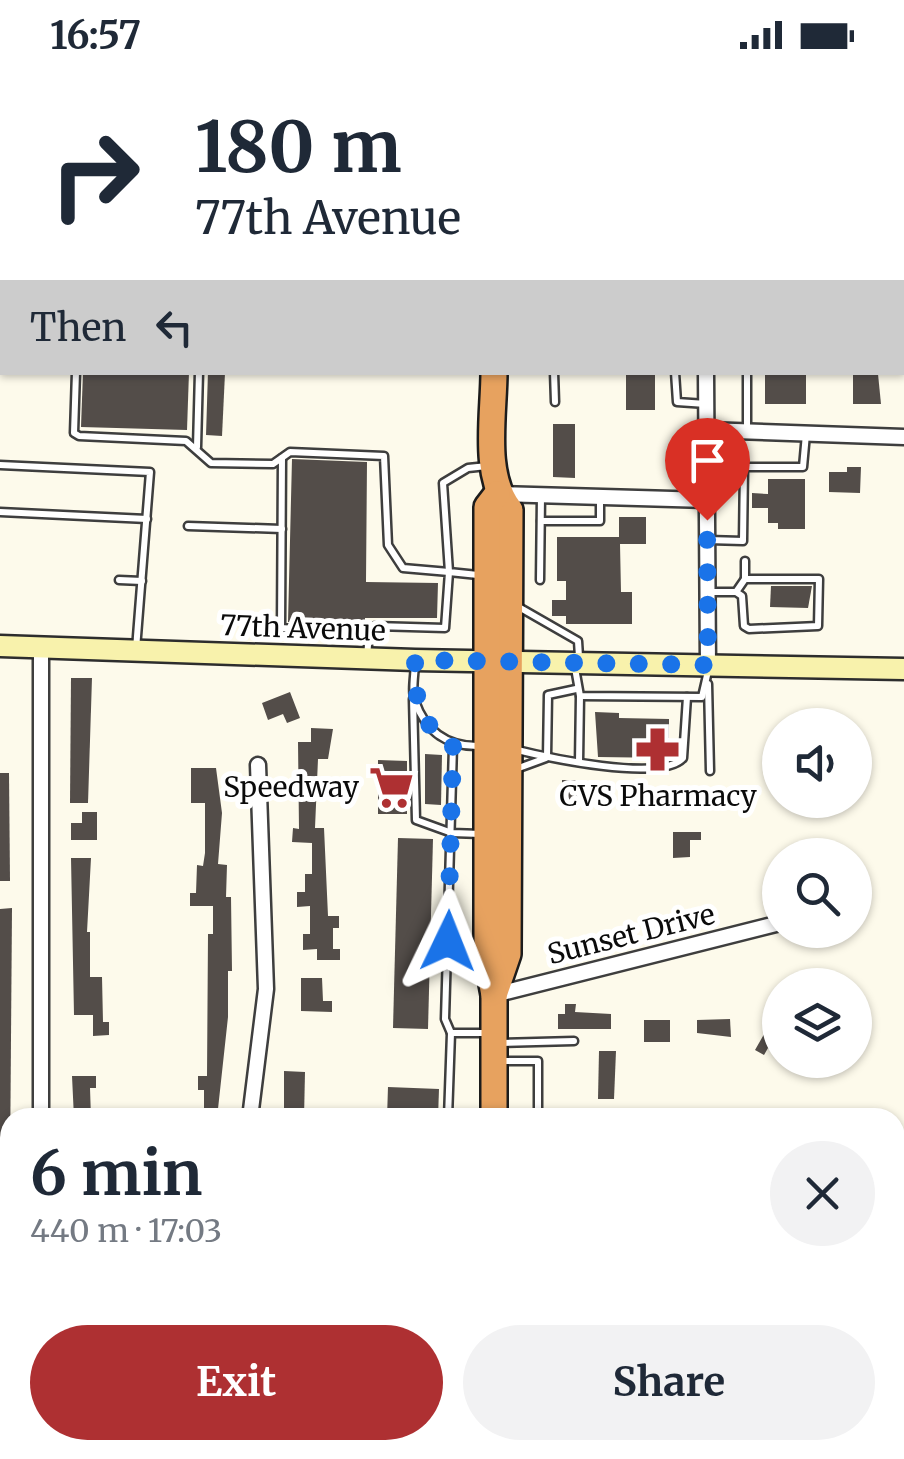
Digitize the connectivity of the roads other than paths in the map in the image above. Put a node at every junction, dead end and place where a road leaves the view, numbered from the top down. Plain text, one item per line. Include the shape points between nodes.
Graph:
1 (76, 375) edge
2 (199, 375) edge
3 (494, 375) edge
4 (554, 375) edge
5 (675, 375) edge
6 (706, 375) edge
7 (747, 375) edge
8 (555, 402) dead end
9 (706, 404) junction
10 (706, 430) junction
11 (747, 432) junction
12 (806, 434) junction
13 (904, 436) edge
14 (196, 448) junction
15 (282, 456) junction
16 (0, 465) edge
17 (494, 466) junction
18 (707, 466) junction
19 (744, 467) junction
20 (497, 494) junction
21 (540, 495) junction
22 (600, 496) junction
23 (707, 500) junction
24 (0, 512) edge
25 (147, 519) junction
26 (540, 521) junction
27 (188, 526) dead end
28 (282, 529) junction
29 (707, 540) junction
30 (745, 561) dead end
31 (449, 572) junction
32 (487, 576) junction
33 (745, 579) junction
34 (119, 580) dead end
35 (142, 580) junction
36 (540, 580) dead end
37 (708, 592) junction
38 (736, 592) junction
39 (508, 606) junction
40 (368, 634) junction
41 (0, 646) edge
42 (41, 647) junction
43 (136, 650) junction
44 (367, 657) junction
45 (415, 660) junction
46 (498, 662) junction
47 (576, 663) junction
48 (904, 668) edge
49 (708, 674) junction
50 (578, 693) junction
51 (687, 697) junction
52 (413, 698) junction
53 (453, 746) junction
54 (500, 755) junction
55 (547, 758) junction
56 (579, 762) junction
57 (258, 764) dead end
58 (710, 771) dead end
59 (452, 832) junction
60 (487, 835) junction
61 (762, 927) edge
62 (494, 994) junction
63 (451, 1033) junction
64 (574, 1041) dead end
65 (494, 1046) junction
66 (42, 1108) edge
67 (251, 1108) edge
68 (448, 1108) edge
69 (494, 1108) edge
70 (538, 1108) edge

1 - 14 lane via 79,436 186,441
2 - 14 lane
3 - 17 highway
4 - 8 lane
5 - 9 lane via 678,402
6 - 9 street
7 - 11 lane
9 - 10 street
10 - 11 street
10 - 18 street
11 - 12 street
12 - 13 street
12 - 19 lane via 803,467
14 - 15 lane via 210,463 272,464
15 - 28 lane
15 - 31 lane via 384,456 388,544 395,560 403,568
16 - 25 lane via 150,472
17 - 20 highway
17 - 31 lane via 468,468 443,483
18 - 19 lane
18 - 23 street
19 - 29 lane via 743,541
20 - 21 street
20 - 32 highway via 488,506
20 - 39 highway via 510,510
21 - 22 street
21 - 26 lane
22 - 23 street
22 - 26 lane via 600,520
23 - 29 street
24 - 25 lane
25 - 35 lane
26 - 36 lane
27 - 28 lane
28 - 40 lane via 281,628
29 - 37 street
30 - 33 lane
31 - 32 lane
31 - 40 lane via 444,628 375,626
32 - 46 highway
33 - 38 lane
33 - 38 lane via 820,579 818,626 748,629
34 - 35 lane
35 - 43 lane
37 - 38 lane
37 - 49 street
39 - 46 highway
39 - 47 lane via 524,607 578,641
40 - 44 lane
41 - 42 street, 77th Avenue
42 - 43 street, 77th Avenue
42 - 66 street
43 - 44 street, 77th Avenue
44 - 45 street, 77th Avenue
45 - 46 street, 77th Avenue
45 - 52 lane
46 - 47 street, 77th Avenue
46 - 54 highway
47 - 49 street, 77th Avenue
47 - 50 lane
48 - 49 street, 77th Avenue
49 - 51 lane via 702,697
49 - 58 lane
50 - 51 lane
50 - 55 lane via 548,695
50 - 56 lane
51 - 56 lane via 679,764
52 - 53 lane via 436,734
52 - 59 lane via 416,820
53 - 54 lane
53 - 59 lane
54 - 55 lane
54 - 55 lane
54 - 60 highway
54 - 62 highway via 508,954
55 - 56 lane
57 - 67 street via 266,989
59 - 60 lane
59 - 63 lane via 445,1020
60 - 62 highway via 486,958
61 - 62 street, Sunset Drive
62 - 65 highway
63 - 65 lane
63 - 68 lane
64 - 65 lane
65 - 69 highway
65 - 70 lane via 538,1060

